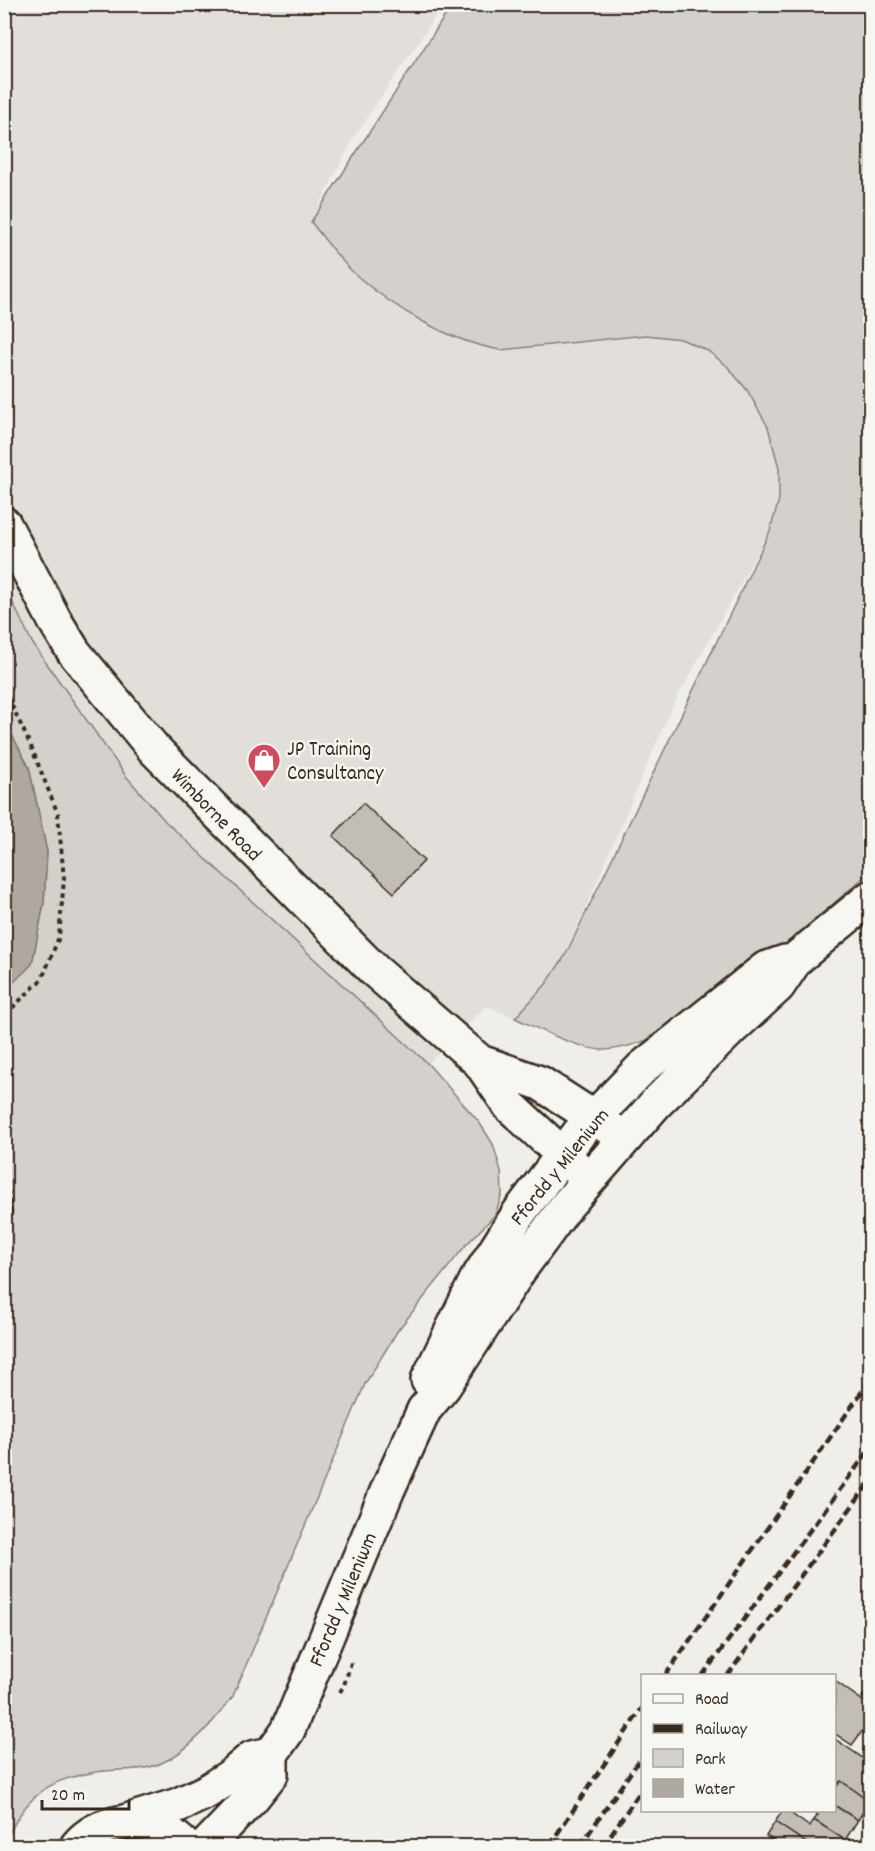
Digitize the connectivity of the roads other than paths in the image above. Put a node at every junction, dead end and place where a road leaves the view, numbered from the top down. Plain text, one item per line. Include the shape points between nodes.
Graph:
1 (4, 524) edge
2 (870, 898) edge
3 (795, 959) junction
4 (480, 1062) junction
5 (594, 1118) junction
6 (626, 1138) junction
7 (562, 1156) junction
8 (589, 1179) junction
9 (424, 1410) junction
10 (271, 1754) junction
11 (124, 1822) junction
12 (77, 1846) edge
13 (185, 1846) edge
14 (206, 1846) edge

1 - 4 street, Wimborne Road via 74,652 153,749 374,970
2 - 3 street, Ffordd y Mileniwm
3 - 5 street, Ffordd y Mileniwm via 765,969 643,1067
3 - 6 street, Ffordd y Mileniwm via 778,986 656,1103
4 - 5 street, Wimborne Road via 540,1083
4 - 7 street, Wimborne Road via 510,1106
5 - 6 street, Wimborne Road
5 - 7 street, Ffordd y Mileniwm
6 - 8 street, Ffordd y Mileniwm
7 - 8 street, Wimborne Road
7 - 9 street, Ffordd y Mileniwm via 519,1213 476,1281 428,1381
8 - 9 street, Ffordd y Mileniwm via 520,1269 444,1386
9 - 10 street, Ffordd y Mileniwm via 288,1730
10 - 11 street via 252,1758 206,1792 178,1805
10 - 14 street, Ffordd y Mileniwm via 271,1774
11 - 12 street via 101,1827
11 - 13 street via 146,1823

